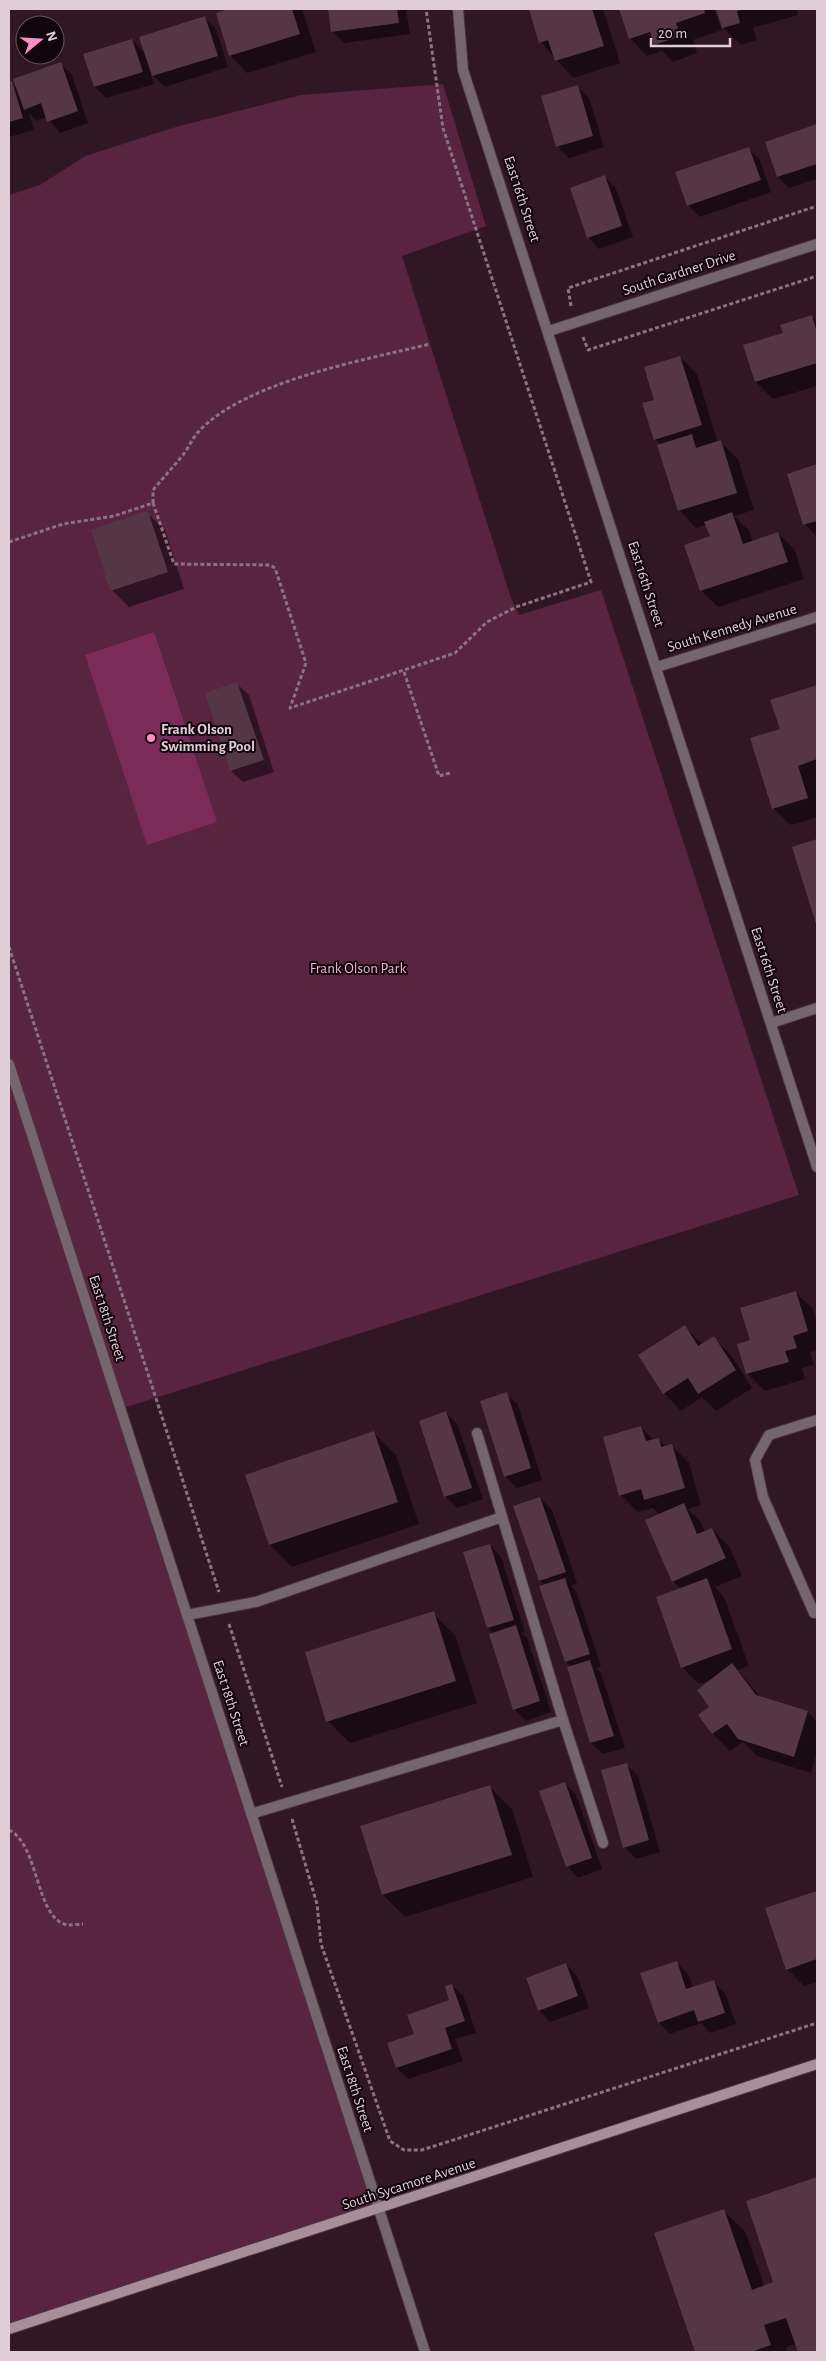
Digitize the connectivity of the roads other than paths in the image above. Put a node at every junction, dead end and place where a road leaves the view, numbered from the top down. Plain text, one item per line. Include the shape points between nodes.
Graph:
1 (458, 9) edge
2 (817, 244) edge
3 (549, 331) junction
4 (817, 617) edge
5 (656, 667) junction
6 (817, 1008) edge
7 (771, 1024) junction
8 (9, 1064) edge
9 (817, 1167) edge
10 (817, 1420) edge
11 (477, 1433) dead end
12 (502, 1517) junction
13 (814, 1613) dead end
14 (187, 1615) junction
15 (564, 1720) junction
16 (251, 1814) junction
17 (603, 1843) dead end
18 (817, 2064) edge
19 (378, 2210) junction
20 (9, 2329) edge
21 (425, 2352) edge

1 - 3 street, East 16th Street via 464,70
2 - 3 street, South Gardner Drive
3 - 5 street, East 16th Street
4 - 5 street, South Kennedy Avenue
5 - 7 street, East 16th Street
6 - 7 street
7 - 9 street, East 16th Street
8 - 14 street, East 18th Street
10 - 13 street via 769,1435 755,1460 763,1497
11 - 12 street
12 - 14 street via 256,1602
12 - 15 street
14 - 16 street, East 18th Street
15 - 16 street
15 - 17 street
16 - 19 street, East 18th Street
18 - 19 main road, South Sycamore Avenue
19 - 20 main road, South Sycamore Avenue
19 - 21 street, East 18th Street

